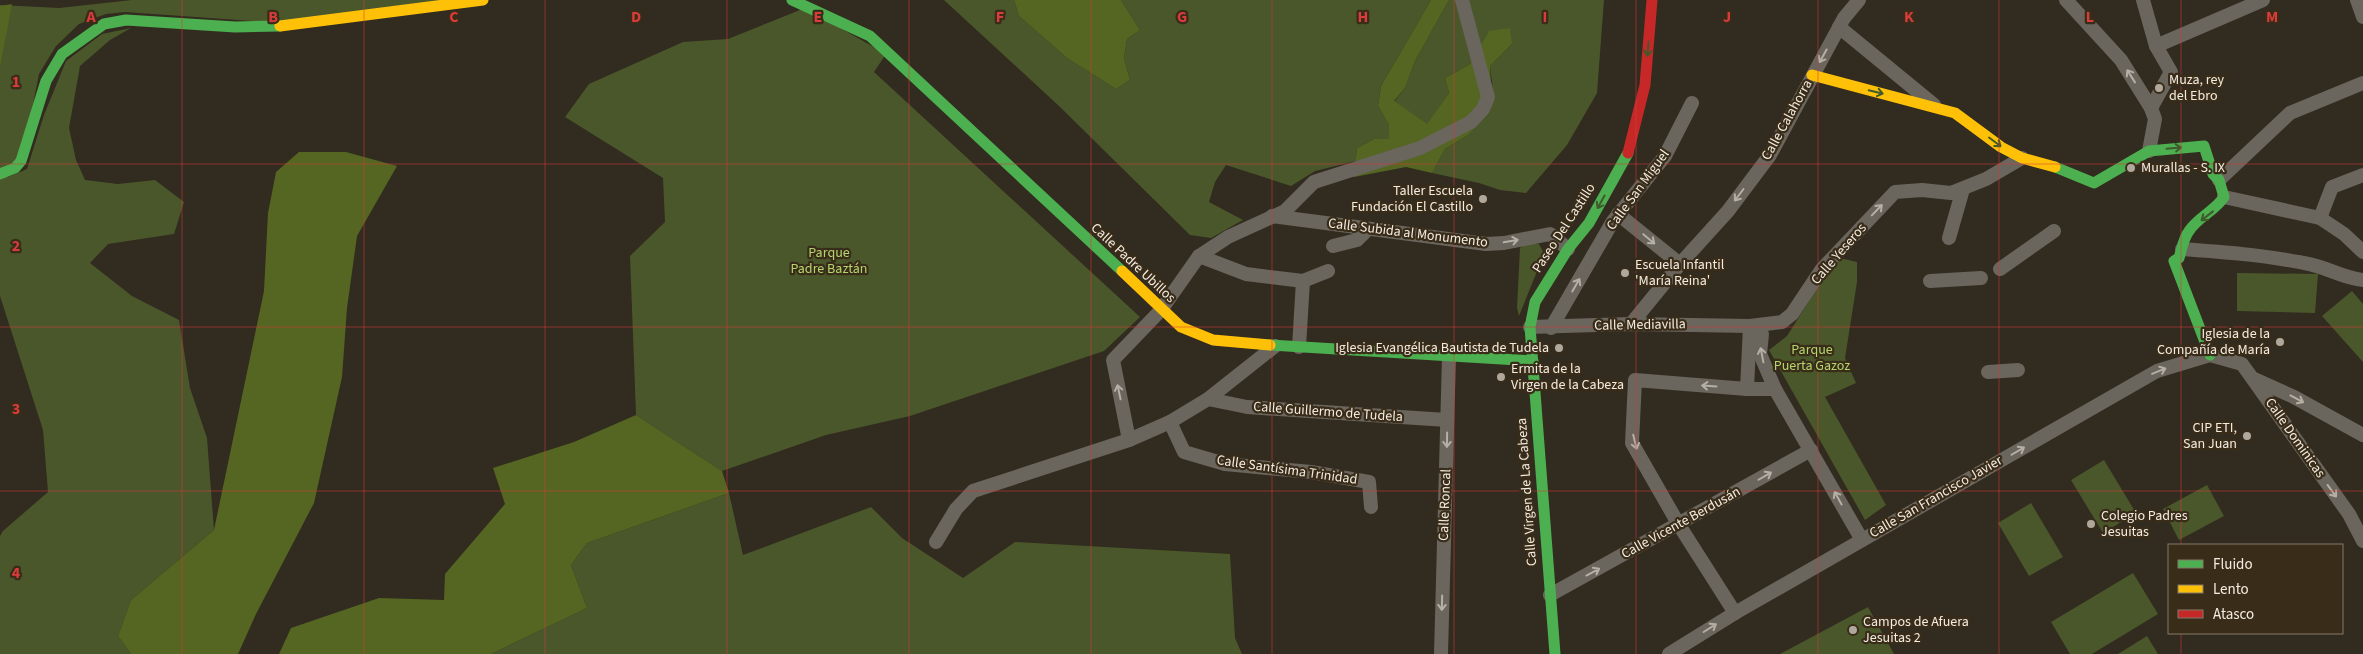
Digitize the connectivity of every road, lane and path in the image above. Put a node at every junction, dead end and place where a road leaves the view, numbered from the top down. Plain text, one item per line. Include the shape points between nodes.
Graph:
1 (483, 0) edge
2 (792, 0) edge
3 (1462, 0) edge
4 (1652, 0) edge
5 (1859, 0) edge
6 (2066, 0) edge
7 (2143, 0) edge
8 (2263, 0) edge
9 (2358, 0) edge
10 (2363, 17) edge
11 (1839, 26) junction
12 (2156, 46) junction
13 (1812, 75) junction
14 (2363, 83) edge
15 (1692, 103) dead end
16 (1936, 107) junction
17 (2153, 114) junction
18 (2149, 151) junction
19 (2022, 158) junction
20 (0, 174) edge
21 (2363, 175) edge
22 (2219, 180) junction
23 (1963, 189) junction
24 (2224, 197) junction
25 (1618, 214) junction
26 (1272, 216) junction
27 (2320, 218) junction
28 (1368, 229) junction
29 (2054, 231) dead end
30 (1949, 238) dead end
31 (1333, 246) dead end
32 (1568, 249) junction
33 (2182, 249) junction
34 (2363, 252) edge
35 (1199, 256) junction
36 (1680, 264) junction
37 (2000, 269) dead end
38 (1328, 271) dead end
39 (1981, 278) dead end
40 (2363, 280) edge
41 (1303, 281) junction
42 (1930, 281) dead end
43 (1160, 310) junction
44 (1631, 324) junction
45 (1750, 326) junction
46 (1530, 327) junction
47 (1551, 328) junction
48 (1275, 346) junction
49 (1299, 347) junction
50 (2210, 355) junction
51 (1449, 356) junction
52 (1533, 361) junction
53 (2018, 370) dead end
54 (1988, 372) dead end
55 (2253, 378) junction
56 (1747, 388) junction
57 (1776, 388) junction
58 (1208, 399) junction
59 (1447, 420) junction
60 (1170, 422) junction
61 (2363, 435) edge
62 (1129, 440) junction
63 (1811, 450) junction
64 (1370, 507) dead end
65 (1679, 525) junction
66 (1862, 540) junction
67 (936, 542) dead end
68 (2363, 542) edge
69 (1550, 595) junction
70 (1735, 613) junction
71 (1441, 654) edge
72 (1555, 654) edge
73 (1669, 654) edge

1 - 20 street via 292,26 126,20 104,24 62,54 46,81 21,161 15,168
2 - 43 street, Calle Padre Ubillos via 870,36
3 - 26 street via 1488,97 1483,109 1471,122 1420,148 1314,182 1285,210
4 -> 32 street, Paseo Del Castillo via 1644,85 1630,150 1589,224
5 - 11 street, Calle Calahorra
17 -> 6 street via 2121,60
7 - 12 street
8 - 12 street
9 - 10 street
11 -> 13 street, Calle Calahorra
11 - 16 street
12 - 17 street via 2171,72
13 -> 16 street
13 -> 36 street, Calle Calahorra via 1770,155 1728,210
14 - 22 street via 2290,113
15 - 25 street, Calle San Miguel via 1665,156
16 -> 19 street via 1955,113 2001,147
17 - 18 street
18 - 19 street via 2094,183
18 -> 22 street via 2204,146 2213,174
19 - 23 street, Calle Yeseros
21 - 27 street via 2332,187
22 - 24 street
23 - 30 street
45 -> 23 street, Calle Yeseros via 1782,322 1792,314 1822,269 1895,192 1951,193
24 - 27 street
24 -> 33 street via 2219,207 2190,229
25 -> 36 street
47 -> 25 street, Calle San Miguel
26 - 28 street, Calle Subida al Monumento
26 - 35 street via 1228,237
27 - 34 street
28 - 31 street via 1357,240
28 -> 32 street, Calle Subida al Monumento via 1486,244 1550,234
29 - 37 street
32 - 46 street, Paseo Del Castillo via 1535,302
33 - 40 street via 2307,263
33 - 50 street via 2174,261
35 - 41 street via 1246,274
35 - 43 street
36 - 44 street, Calle Calahorra
38 - 41 street
39 - 42 street
41 - 49 street
43 - 48 street, Calle Padre Ubillos via 1180,327 1214,340
62 -> 43 street via 1113,360
44 - 45 street, Calle Mediavilla
44 - 47 street, Calle Mediavilla
45 - 56 street
57 -> 45 street via 1760,354 1762,334
46 - 47 street, Calle Mediavilla
46 - 52 street, Calle Virgen de La Cabeza
48 - 49 street, Calle Padre Ubillos
48 - 58 street
49 - 51 street, Calle Padre Ubillos
50 - 55 street, Calle Dominicas via 2242,364
66 -> 50 street, Calle San Francisco Javier via 2157,371
51 - 52 street, Calle Padre Ubillos
51 - 59 street, Calle Roncal
52 - 69 street, Calle Virgen de La Cabeza
53 - 54 street
55 -> 61 street
55 -> 68 street, Calle Dominicas via 2349,514
56 - 57 street
56 -> 65 street via 1635,380 1632,443
57 - 63 street
58 - 59 street, Calle Guillermo de Tudela via 1247,407
58 - 60 street
59 -> 71 street, Calle Roncal
60 - 62 street
60 - 64 street, Calle Santísima Trinidad via 1184,452 1224,464 1311,472 1369,482
62 - 67 street via 973,491 956,510
65 -> 63 street, Calle Vicente Berdusán
66 -> 63 street
69 -> 65 street, Calle Vicente Berdusán
65 - 70 street
66 - 70 street, Calle San Francisco Javier
69 - 72 street, Calle Virgen de La Cabeza
73 -> 70 street, Calle San Francisco Javier

